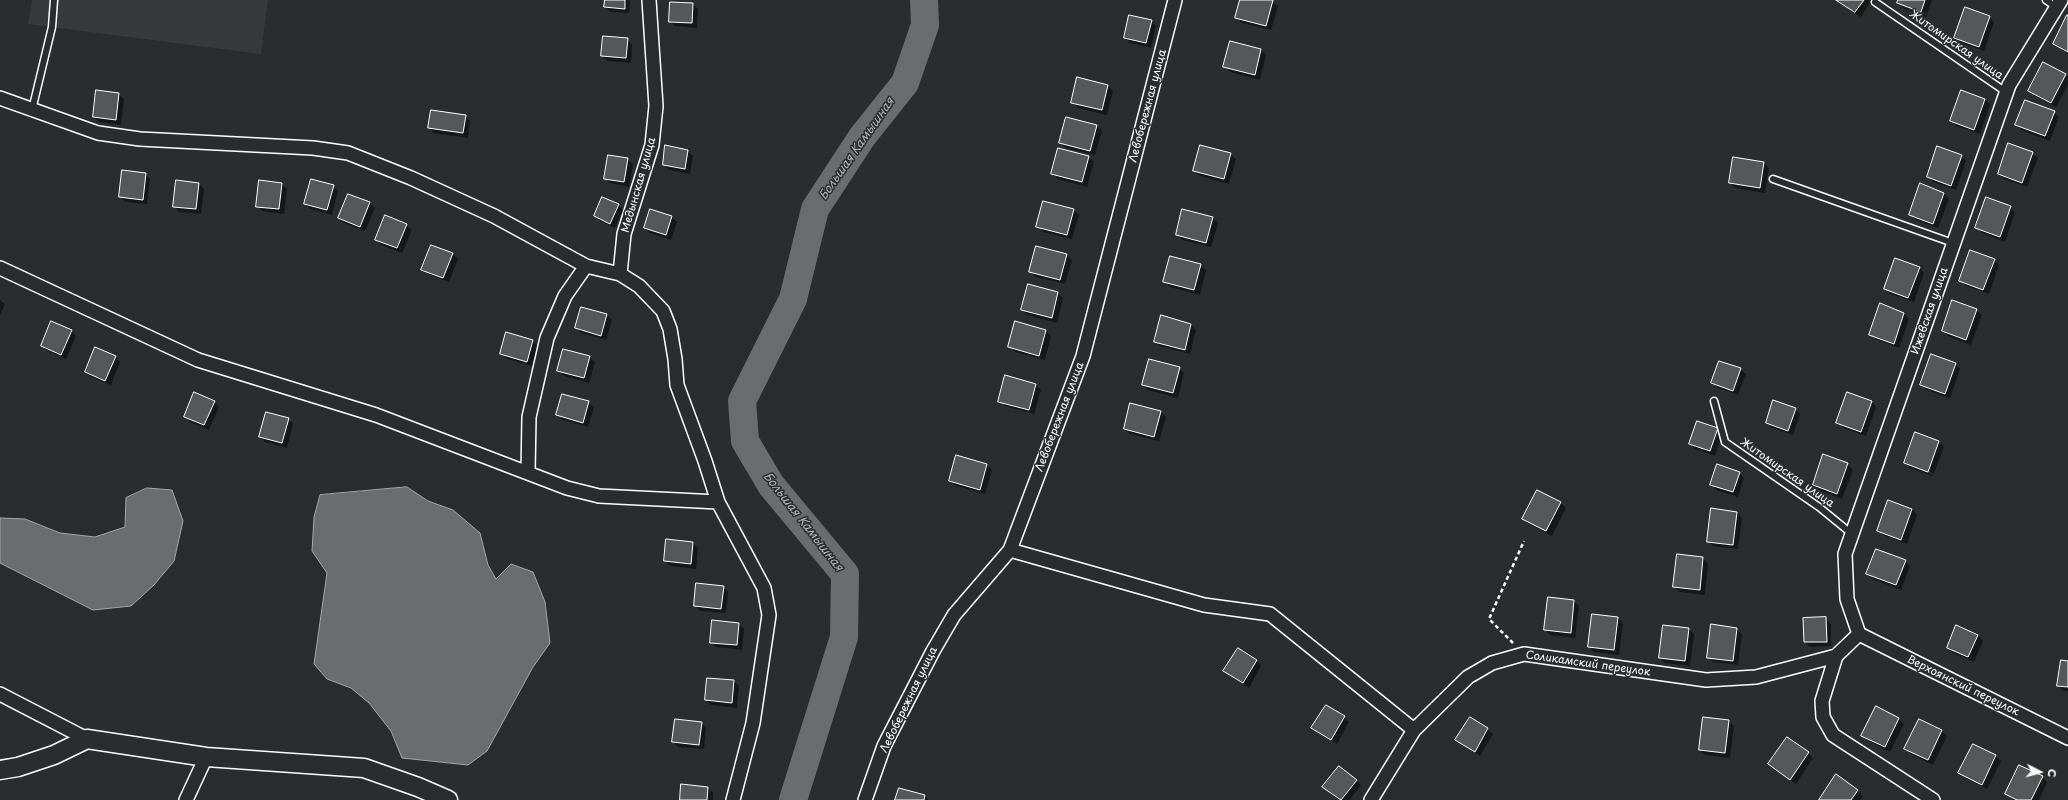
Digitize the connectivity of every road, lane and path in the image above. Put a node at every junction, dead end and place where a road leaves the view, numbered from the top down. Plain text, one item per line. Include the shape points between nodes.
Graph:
1 (54, 0) edge
2 (649, 0) edge
3 (1176, 0) edge
4 (1875, 2) dead end
5 (2054, 2) edge
6 (2006, 92) junction
7 (0, 98) edge
8 (32, 110) junction
9 (1773, 179) dead end
10 (1953, 243) junction
11 (586, 266) junction
12 (0, 268) edge
13 (620, 274) junction
14 (1714, 400) dead end
15 (528, 473) junction
16 (718, 502) junction
17 (1852, 534) junction
18 (1524, 541) dead end
19 (1010, 550) junction
20 (1859, 634) junction
21 (1524, 654) junction
22 (1836, 656) junction
23 (0, 694) edge
24 (1414, 730) junction
25 (2068, 738) edge
26 (87, 739) junction
27 (206, 757) junction
28 (0, 770) edge
29 (186, 800) edge
30 (448, 800) edge
31 (734, 800) edge
32 (865, 800) edge
33 (1371, 800) edge
34 (1933, 800) edge

1 - 8 lane via 52,27
2 - 13 street, Медынская улица via 656,113 652,144 624,234
3 - 19 street, Левобережная улица via 1083,356
4 - 6 lane, Житомирская улица
5 - 6 street, Ижевская улица
6 - 10 street, Ижевская улица
7 - 8 street
8 - 11 street via 98,133 140,139 313,148 348,153 411,178 494,216
9 - 10 lane
10 - 17 street, Ижевская улица
11 - 13 street
11 - 15 street via 565,296 547,338 529,417
12 - 15 street via 198,360 376,415
13 - 16 street via 640,286 663,311 670,329 677,385
14 - 17 lane, Житомирская улица via 1725,442 1808,499
15 - 16 street via 567,488 599,496
16 - 31 street via 764,588 768,614 753,723
17 - 20 street, Ижевская улица via 1845,554 1847,599
18 - 21 path via 1489,619
19 - 24 street via 1204,605 1270,614
19 - 32 street, Левобережная улица via 954,615 936,645 884,746
20 - 22 street, Соликамский переулок
20 - 25 street, Верхоянский переулок
21 - 22 street, Соликамский переулок via 1706,680 1756,677
21 - 24 street, Соликамский переулок via 1492,662 1468,677
22 - 34 street via 1822,701 1823,717 1833,735
23 - 26 street
24 - 33 street, Соликамский переулок
26 - 27 street
26 - 28 street via 54,755
27 - 29 street
27 - 30 street via 364,768

